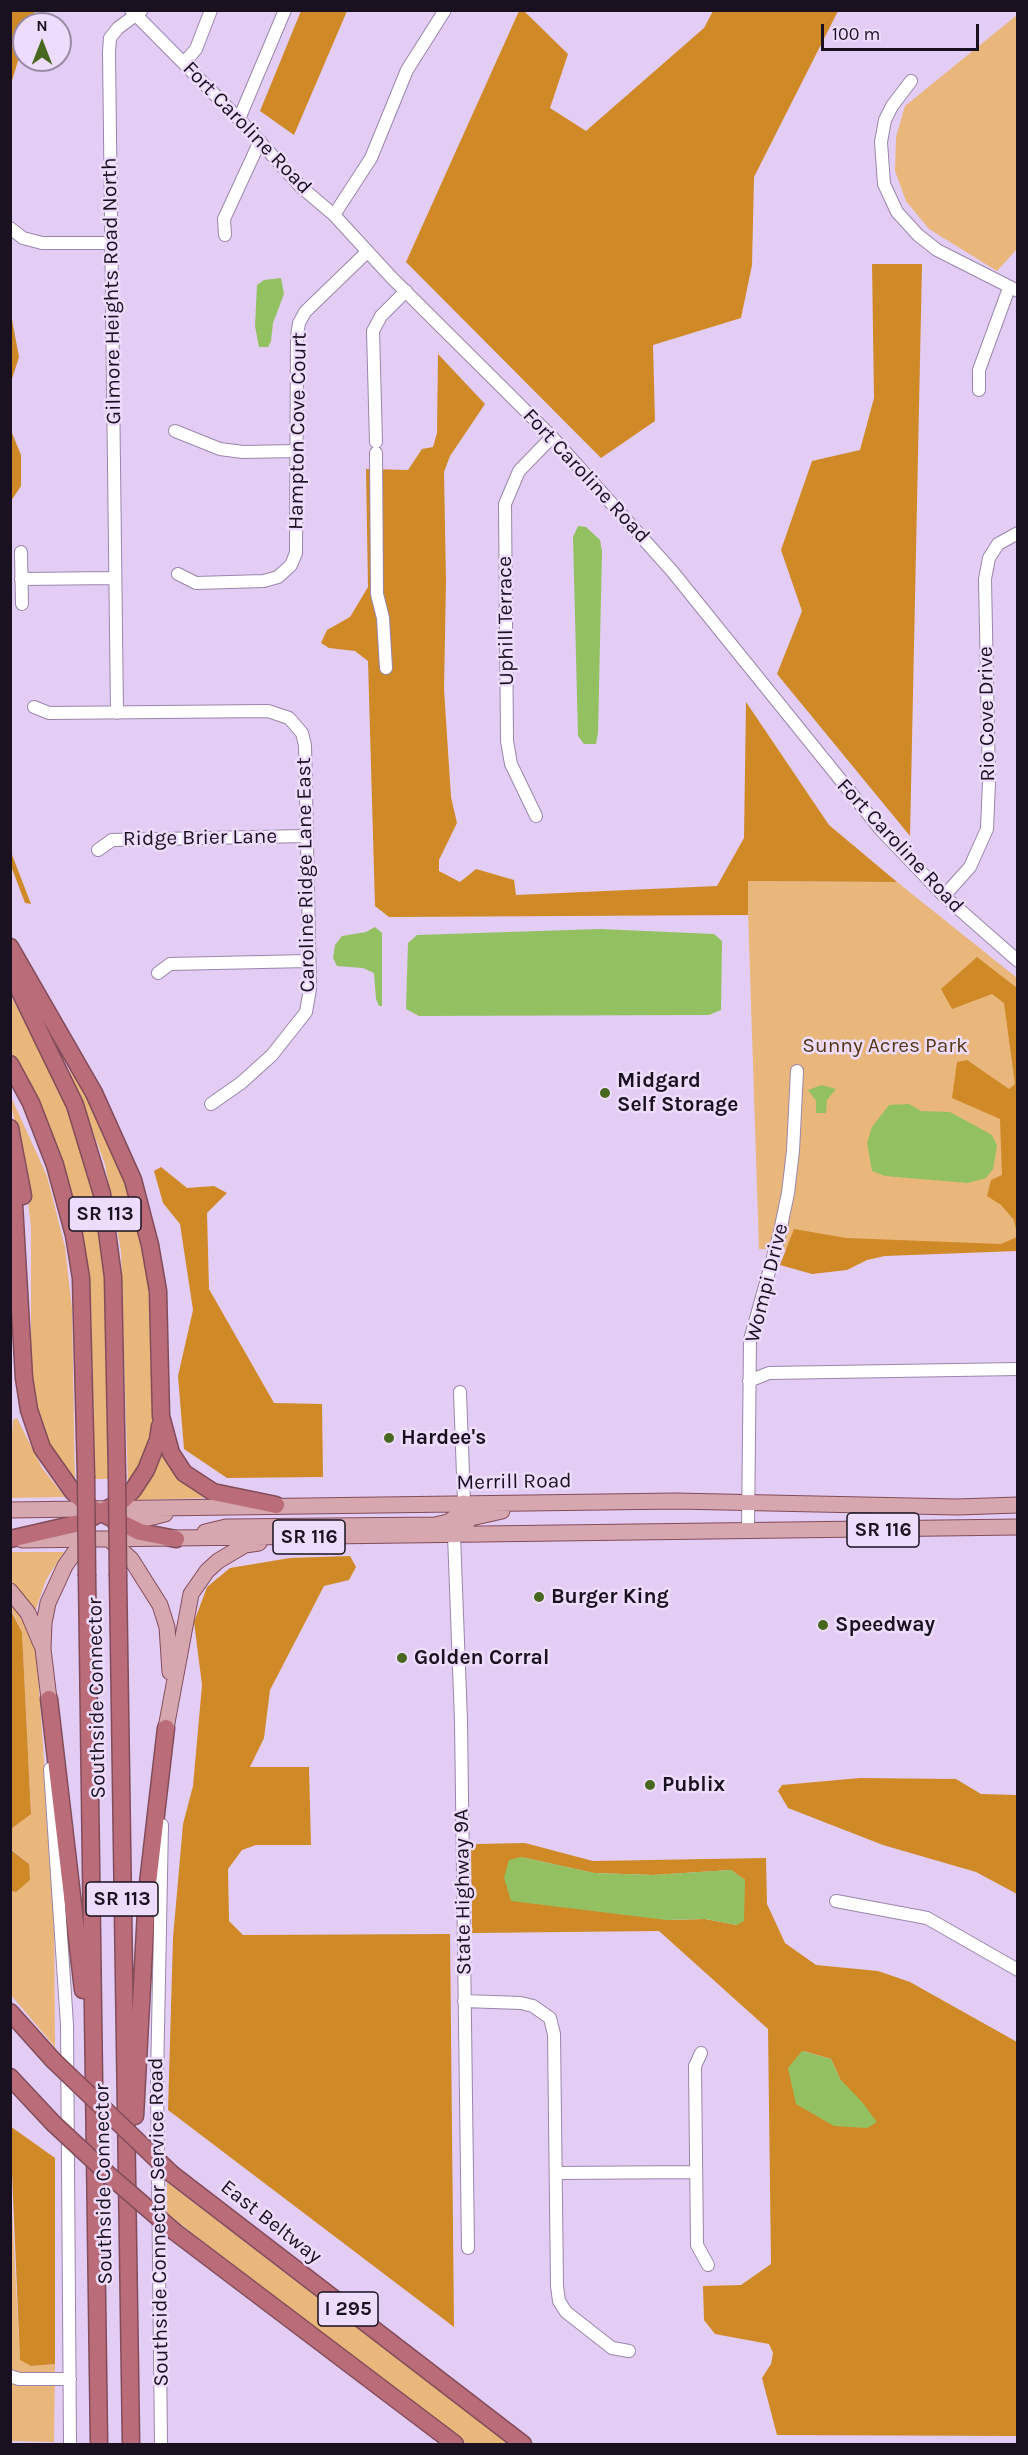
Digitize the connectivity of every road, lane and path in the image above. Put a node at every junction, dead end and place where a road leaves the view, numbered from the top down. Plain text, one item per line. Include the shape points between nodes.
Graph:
1 (210, 10) edge
2 (285, 10) edge
3 (445, 10) edge
4 (136, 12) edge
5 (184, 63) junction
6 (911, 81) dead end
7 (239, 119) junction
8 (260, 141) junction
9 (334, 215) junction
10 (10, 228) edge
11 (225, 235) dead end
12 (111, 243) junction
13 (367, 252) junction
14 (1013, 290) edge
15 (406, 291) junction
16 (979, 390) dead end
17 (175, 431) dead end
18 (552, 436) junction
19 (297, 451) junction
20 (1017, 533) edge
21 (21, 552) dead end
22 (178, 574) dead end
23 (116, 578) junction
24 (21, 579) junction
25 (22, 604) dead end
26 (386, 668) dead end
27 (34, 707) dead end
28 (117, 713) junction
29 (536, 816) dead end
30 (305, 836) junction
31 (98, 850) dead end
32 (944, 896) junction
33 (10, 947) edge
34 (308, 961) junction
35 (1017, 961) edge
36 (10, 971) edge
37 (158, 973) dead end
38 (10, 1064) edge
39 (797, 1071) dead end
40 (211, 1104) dead end
41 (10, 1128) edge
42 (10, 1181) edge
43 (1017, 1369) edge
44 (749, 1381) junction
45 (460, 1392) dead end
46 (29, 1410) junction
47 (161, 1416) junction
48 (598, 1502) junction
49 (749, 1502) junction
50 (464, 1503) junction
51 (276, 1505) junction
52 (1017, 1505) edge
53 (196, 1507) junction
54 (10, 1510) edge
55 (97, 1513) junction
56 (120, 1524) junction
57 (1017, 1527) edge
58 (748, 1531) junction
59 (454, 1535) junction
60 (99, 1537) junction
61 (292, 1537) junction
62 (176, 1539) junction
63 (10, 1540) edge
64 (10, 1591) edge
65 (43, 1649) junction
66 (171, 1693) junction
67 (49, 1699) junction
68 (166, 1728) junction
69 (837, 1901) dead end
70 (1017, 1970) edge
71 (464, 2001) junction
72 (10, 2012) edge
73 (93, 2030) junction
74 (701, 2053) dead end
75 (10, 2076) edge
76 (10, 2082) edge
77 (32, 2101) junction
78 (696, 2172) junction
79 (556, 2173) junction
80 (128, 2222) junction
81 (468, 2248) dead end
82 (708, 2265) dead end
83 (629, 2351) dead end
84 (10, 2376) edge
85 (70, 2379) junction
86 (70, 2445) edge
87 (99, 2445) edge
88 (131, 2445) edge
89 (161, 2445) edge
90 (455, 2445) edge
91 (524, 2445) edge

1 - 5 street via 196,49
2 - 7 street
3 - 9 street via 407,70 371,158
4 - 5 street, Fort Caroline Road
4 - 12 street, Gilmore Heights Road North via 110,38
5 - 7 street, Fort Caroline Road
6 - 14 street via 885,120 881,142 884,184 897,212 936,250
7 - 8 street, Fort Caroline Road
8 - 9 street, Fort Caroline Road via 301,187
8 - 11 street via 224,219
9 - 13 street, Fort Caroline Road
10 - 12 street via 23,238 42,243
12 - 23 street, Gilmore Heights Road North
13 - 15 street, Fort Caroline Road
13 - 19 street, Hampton Cove Court via 299,322
14 - 16 street via 979,370
15 - 18 street, Fort Caroline Road
15 - 26 street via 381,316 373,331 376,594 383,618
17 - 19 street via 220,449
18 - 29 street, Uphill Terrace via 519,471 505,504 507,741 511,764
18 - 32 street, Fort Caroline Road via 707,614 849,794
19 - 22 street, Hampton Cove Court via 296,553 287,571 264,581 196,583
20 - 32 street, Rio Cove Drive via 998,544 989,558 985,579 987,829 970,867
21 - 24 street
23 - 24 street
23 - 28 street, Gilmore Heights Road North
24 - 25 street
27 - 28 street via 49,713
28 - 30 street, Caroline Ridge Lane East via 268,711 289,718 302,733 304,745
30 - 31 street, Ridge Brier Lane via 112,840
30 - 34 street, Caroline Ridge Lane East
32 - 35 street, Fort Caroline Road
33 - 47 highway via 99,1101 133,1180 158,1291
34 - 37 street via 170,964
34 - 40 street, Caroline Ridge Lane East via 310,989 306,1012 272,1054
36 - 80 highway, Southside Connector / SR 113, bridge via 75,1105 92,1154 102,1194 113,1277
38 - 73 highway, Southside Connector / SR 113, bridge via 31,1103 55,1165 81,1278
39 - 44 street, Wompi Drive via 788,1193 750,1340
41 - 46 highway via 23,1196
42 - 46 highway
43 - 44 street via 769,1373
44 - 49 street, Wompi Drive
45 - 50 street
46 - 55 highway via 51,1464 73,1492
47 - 51 highway via 171,1453 196,1483 213,1492
47 - 55 highway via 158,1440 133,1490
48 - 49 main road, Merrill Road / SR 116
48 - 50 main road, Merrill Road / SR 116
48 - 59 main road via 489,1512 471,1518
49 - 52 main road, Merrill Road / SR 116
49 - 58 street, Wompi Drive
50 - 51 main road, Merrill Road / SR 116
50 - 62 main road via 457,1516 435,1525 226,1527
51 - 53 main road, Merrill Road / SR 116
53 - 55 main road, Merrill Road / SR 116
53 - 56 main road
54 - 55 main road, Merrill Road / SR 116
55 - 56 highway
55 - 60 main road
55 - 63 highway
56 - 60 main road
56 - 62 highway
57 - 58 main road, SR 116
58 - 59 main road, SR 116
59 - 61 main road, SR 116
59 - 71 street, State Highway 9A via 461,1721
60 - 62 main road, SR 116
60 - 63 main road, SR 116
60 - 65 main road via 74,1552 56,1582 44,1623
60 - 66 main road via 131,1559 160,1605 167,1627
61 - 62 main road, SR 116
61 - 66 main road via 245,1545 218,1561 202,1577 187,1605
64 - 65 main road via 28,1613
65 - 67 main road
66 - 68 main road
67 - 73 highway via 83,1992
67 - 85 street, Southside Connector via 50,1777 67,2025
68 - 80 highway via 147,1892
68 - 89 street, Southside Connector Service Road via 157,2000
69 - 70 street via 927,1918
71 - 79 street via 521,2003 550,2018 554,2034
71 - 81 street, State Highway 9A
72 - 91 highway, East Beltway / I 295, bridge via 53,2060 172,2174
73 - 87 highway, Southside Connector / SR 113
74 - 78 street via 695,2066
75 - 77 highway, I 295
76 - 77 highway
77 - 90 highway, I 295, bridge via 175,2232
78 - 79 street
78 - 82 street via 698,2245
79 - 83 street via 556,2286 560,2301 566,2312 612,2348
80 - 88 highway, Southside Connector / SR 113
84 - 85 street
85 - 86 street, Southside Connector

